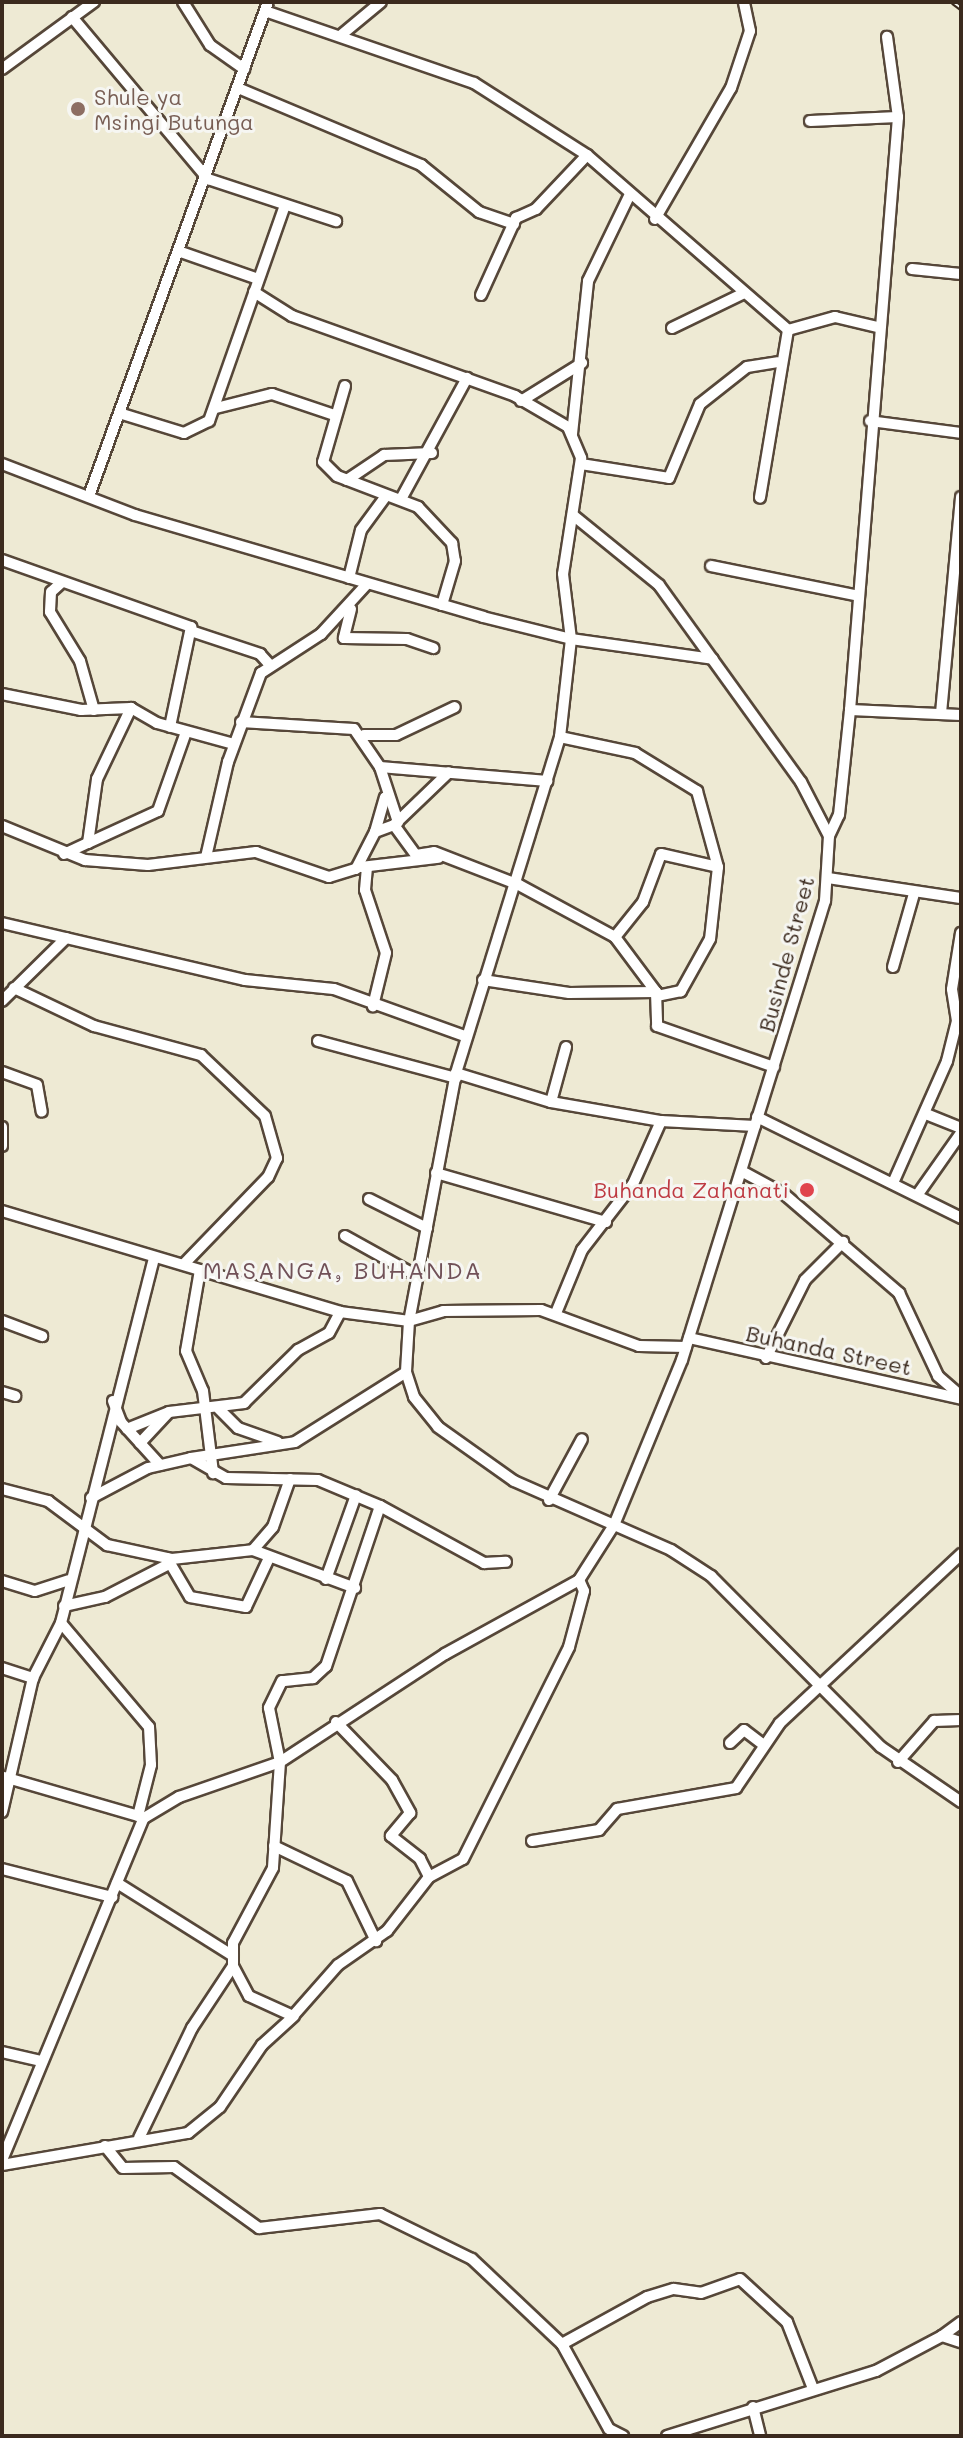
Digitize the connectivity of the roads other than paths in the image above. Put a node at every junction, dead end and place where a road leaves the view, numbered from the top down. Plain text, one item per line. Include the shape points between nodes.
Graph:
1 (94, 2) edge
2 (183, 2) edge
3 (381, 2) edge
4 (744, 2) edge
5 (267, 6) edge
6 (72, 17) junction
7 (340, 36) junction
8 (887, 37) dead end
9 (2, 69) edge
10 (244, 69) junction
11 (238, 88) junction
12 (898, 117) junction
13 (810, 121) dead end
14 (587, 155) junction
15 (208, 179) junction
16 (629, 196) junction
17 (284, 208) junction
18 (655, 219) junction
19 (336, 221) dead end
20 (514, 224) junction
21 (178, 251) junction
22 (912, 269) dead end
23 (961, 274) edge
24 (258, 279) junction
25 (254, 292) junction
26 (742, 294) junction
27 (481, 295) dead end
28 (877, 327) junction
29 (672, 328) dead end
30 (788, 330) junction
31 (778, 362) junction
32 (582, 363) junction
33 (467, 378) junction
34 (345, 386) dead end
35 (521, 401) junction
36 (216, 408) junction
37 (119, 413) junction
38 (334, 415) junction
39 (870, 421) junction
40 (961, 433) edge
41 (572, 434) junction
42 (432, 453) junction
43 (2, 464) edge
44 (581, 464) junction
45 (347, 480) junction
46 (89, 496) junction
47 (386, 496) junction
48 (961, 497) edge
49 (760, 498) dead end
50 (401, 499) junction
51 (573, 515) junction
52 (2, 560) edge
53 (711, 566) dead end
54 (349, 578) junction
55 (61, 583) junction
56 (367, 584) junction
57 (855, 595) junction
58 (442, 605) junction
59 (352, 607) junction
60 (194, 632) junction
61 (571, 639) junction
62 (433, 648) dead end
63 (713, 659) junction
64 (269, 664) junction
65 (2, 694) edge
66 (455, 707) dead end
67 (131, 708) junction
68 (94, 710) junction
69 (850, 710) junction
70 (941, 713) junction
71 (961, 715) edge
72 (241, 722) junction
73 (170, 727) junction
74 (186, 732) junction
75 (364, 735) junction
76 (560, 737) junction
77 (234, 744) junction
78 (380, 767) junction
79 (449, 772) junction
80 (547, 781) junction
81 (385, 797) junction
82 (396, 824) junction
83 (2, 826) edge
84 (375, 832) junction
85 (829, 836) junction
86 (88, 843) junction
87 (64, 854) junction
88 (206, 857) junction
89 (438, 858) junction
90 (363, 867) junction
91 (718, 867) junction
92 (828, 878) junction
93 (513, 884) junction
94 (914, 894) junction
95 (961, 898) edge
96 (2, 923) edge
97 (961, 933) edge
98 (615, 937) junction
99 (66, 938) junction
100 (893, 967) dead end
101 (483, 980) junction
102 (14, 988) junction
103 (656, 994) junction
104 (2, 1001) edge
105 (956, 1002) edge
106 (373, 1006) junction
107 (467, 1037) junction
108 (318, 1041) dead end
109 (566, 1047) dead end
110 (774, 1067) junction
111 (2, 1072) edge
112 (456, 1076) junction
113 (551, 1102) junction
114 (42, 1112) dead end
115 (926, 1114) junction
116 (661, 1121) junction
117 (756, 1122) junction
118 (2, 1127) edge
119 (961, 1131) edge
120 (2, 1146) edge
121 (436, 1173) junction
122 (745, 1173) junction
123 (893, 1183) junction
124 (918, 1194) junction
125 (369, 1199) dead end
126 (2, 1211) edge
127 (961, 1218) edge
128 (606, 1222) junction
129 (427, 1228) junction
130 (345, 1236) dead end
131 (843, 1242) junction
132 (153, 1261) junction
133 (184, 1264) junction
134 (200, 1270) junction
135 (417, 1276) junction
136 (340, 1312) junction
137 (556, 1313) junction
138 (2, 1321) edge
139 (409, 1321) junction
140 (42, 1336) dead end
141 (687, 1343) junction
142 (766, 1358) junction
143 (406, 1372) junction
144 (938, 1376) junction
145 (2, 1392) edge
146 (935, 1394) junction
147 (15, 1396) dead end
148 (961, 1397) edge
149 (113, 1400) junction
150 (204, 1408) junction
151 (219, 1409) junction
152 (169, 1412) junction
153 (127, 1429) junction
154 (582, 1439) dead end
155 (140, 1443) junction
156 (279, 1444) junction
157 (211, 1453) junction
158 (191, 1458) junction
159 (160, 1465) junction
160 (213, 1473) junction
161 (290, 1479) junction
162 (2, 1489) edge
163 (356, 1495) junction
164 (91, 1498) junction
165 (549, 1500) junction
166 (380, 1506) junction
167 (614, 1525) junction
168 (81, 1526) junction
169 (253, 1550) junction
170 (961, 1554) edge
171 (269, 1558) junction
172 (168, 1561) junction
173 (506, 1562) dead end
174 (326, 1579) junction
175 (68, 1580) junction
176 (579, 1580) junction
177 (2, 1581) edge
178 (355, 1588) junction
179 (64, 1606) junction
180 (61, 1623) junction
181 (2, 1668) edge
182 (33, 1678) junction
183 (818, 1683) junction
184 (961, 1720) edge
185 (336, 1722) junction
186 (730, 1743) dead end
187 (761, 1743) junction
188 (280, 1762) junction
189 (898, 1762) junction
190 (4, 1777) edge
191 (961, 1802) edge
192 (2, 1812) edge
193 (141, 1817) junction
194 (532, 1841) dead end
195 (274, 1846) junction
196 (2, 1869) edge
197 (429, 1877) junction
198 (117, 1883) junction
199 (112, 1897) junction
200 (376, 1941) junction
201 (233, 1960) junction
202 (294, 2016) junction
203 (2, 2052) edge
204 (41, 2061) junction
205 (139, 2138) junction
206 (105, 2146) junction
207 (2, 2162) edge
208 (961, 2322) edge
209 (942, 2336) junction
210 (961, 2342) edge
211 (562, 2344) junction
212 (812, 2386) junction
213 (753, 2407) junction
214 (611, 2432) edge
215 (623, 2436) edge
216 (667, 2436) edge
217 (760, 2436) edge

1 - 6 street
2 - 10 street via 210,45
3 - 7 street
4 - 18 street via 750,31 731,88
5 - 7 street
5 - 10 street
6 - 9 street
6 - 15 street
7 - 14 street via 474,83
8 - 12 street
10 - 11 street
11 - 15 street
11 - 20 street via 411,160 479,212
12 - 13 street
12 - 28 street
14 - 16 street
14 - 20 street
15 - 17 street
15 - 21 street
16 - 18 street
16 - 32 street via 593,261
17 - 19 street
17 - 24 street
18 - 26 street
20 - 27 street
21 - 24 street
21 - 37 street
22 - 23 street
24 - 25 street
25 - 33 street via 292,316
25 - 36 street
26 - 29 street
26 - 30 street
28 - 30 street via 835,317
28 - 39 street
30 - 31 street
31 - 44 street via 747,367 700,404 669,478
31 - 49 street
32 - 35 street
32 - 41 street
33 - 35 street
33 - 42 street
34 - 38 street
35 - 41 street
36 - 37 street via 207,424 188,433
36 - 38 street via 272,394
37 - 46 street
38 - 45 street via 323,462
39 - 40 street
39 - 57 street
41 - 44 street
42 - 45 street via 384,455
42 - 50 street
43 - 46 street
44 - 51 street
45 - 47 street
46 - 54 street
47 - 50 street
47 - 54 street via 361,530
48 - 70 street
50 - 58 street via 452,543 455,561
51 - 61 street via 563,574
51 - 63 street, Businde Street via 659,585
52 - 55 street
53 - 57 street
54 - 56 street
55 - 60 street
55 - 68 street via 51,592 50,612 80,661
56 - 58 street
56 - 59 street
57 - 69 street
58 - 61 street
59 - 62 street via 344,638 407,639
59 - 64 street
60 - 64 street via 260,654
60 - 73 street
61 - 63 street
61 - 76 street
63 - 85 street, Businde Street via 806,790
64 - 72 street
65 - 68 street
66 - 75 street via 396,735
67 - 68 street
67 - 73 street
67 - 86 street via 97,779
69 - 70 street
69 - 85 street via 839,815
70 - 71 street
72 - 75 street
72 - 77 street
73 - 74 street
74 - 77 street
74 - 86 street via 158,811
75 - 78 street
76 - 80 street
76 - 91 street via 615,746 689,780
77 - 88 street
78 - 79 street
78 - 81 street
79 - 80 street
79 - 82 street
80 - 93 street
81 - 82 street
81 - 84 street
82 - 84 street
82 - 89 street via 416,855
83 - 87 street
84 - 90 street
85 - 92 street, Businde Street
86 - 87 street
87 - 88 street via 132,865
88 - 90 street via 256,852 329,877
89 - 90 street
89 - 93 street
90 - 106 street via 365,890 386,953
91 - 98 street via 661,854 643,902
91 - 103 street via 706,956 688,968 681,991
92 - 94 street
92 - 110 street, Businde Street
93 - 98 street
93 - 101 street
94 - 95 street
94 - 100 street
96 - 99 street
97 - 105 street
98 - 103 street
99 - 102 street
99 - 106 street via 245,980 326,988
101 - 103 street via 569,993
101 - 107 street
102 - 104 street
102 - 133 street via 94,1026 201,1055 265,1116 277,1158 268,1177
103 - 110 street via 657,1026
105 - 115 street via 957,1021
106 - 107 street
107 - 112 street
108 - 112 street
109 - 113 street
110 - 117 street, Businde Street
111 - 114 street via 37,1085
112 - 113 street
112 - 121 street
113 - 116 street
115 - 119 street
115 - 123 street
116 - 117 street
116 - 128 street
117 - 122 street, Businde Street
117 - 123 street
118 - 120 street
119 - 124 street
121 - 128 street
121 - 129 street
122 - 131 street via 779,1190
122 - 141 street, Businde Street
123 - 124 street
124 - 127 street
125 - 129 street
126 - 132 street
128 - 137 street via 582,1250
129 - 135 street
130 - 135 street
131 - 142 street via 805,1280
131 - 144 street via 910,1307
132 - 133 street
132 - 149 street
133 - 134 street
134 - 136 street
134 - 150 street via 186,1351
135 - 139 street
136 - 139 street
136 - 151 street via 329,1333 298,1350 262,1390
137 - 139 street via 443,1311
137 - 141 street, Buhanda Street via 639,1346
138 - 140 street
139 - 143 street
141 - 142 street, Buhanda Street
141 - 167 street, Businde Street
142 - 146 street, Buhanda Street
143 - 156 street via 295,1442
143 - 165 street via 414,1397 438,1427
144 - 146 street
144 - 148 street
145 - 147 street
146 - 148 street, Buhanda Street
149 - 153 street
149 - 164 street
150 - 151 street
150 - 152 street
150 - 157 street
151 - 156 street via 229,1423
152 - 153 street
152 - 155 street
153 - 155 street
154 - 165 street
155 - 159 street
156 - 157 street
157 - 158 street
157 - 160 street
158 - 159 street
158 - 160 street
159 - 164 street
160 - 161 street
161 - 163 street via 318,1480
161 - 169 street via 273,1527
162 - 168 street via 41,1498
163 - 166 street
163 - 174 street
164 - 168 street
165 - 167 street
166 - 173 street via 484,1563
166 - 178 street
167 - 176 street, Businde Street
167 - 183 street via 711,1576
168 - 172 street via 107,1545
168 - 175 street
169 - 171 street
169 - 172 street
170 - 183 street
171 - 172 street via 246,1607 190,1597
171 - 174 street
172 - 179 street via 105,1597
174 - 178 street
175 - 177 street via 35,1591
175 - 179 street
176 - 185 street
176 - 197 street via 578,1623 559,1672 538,1700 463,1859
178 - 188 street via 322,1673 287,1677 274,1695 269,1710
179 - 180 street
180 - 182 street
180 - 193 street via 149,1727 151,1765
181 - 182 street
182 - 190 street
183 - 187 street
183 - 189 street
184 - 189 street via 934,1721
185 - 188 street
185 - 197 street via 392,1780 410,1813 391,1836
186 - 187 street via 744,1730
187 - 194 street via 730,1791 617,1809 599,1830
188 - 193 street via 179,1797
188 - 195 street
189 - 191 street
190 - 192 street
190 - 193 street
193 - 198 street
195 - 200 street via 347,1881
195 - 201 street via 269,1879
196 - 199 street
197 - 200 street
198 - 199 street
198 - 201 street
199 - 204 street
200 - 202 street via 338,1965
201 - 202 street via 249,1996
201 - 205 street via 192,2028
202 - 205 street via 262,2045 204,2124 181,2137
203 - 204 street
204 - 207 street
205 - 206 street
206 - 207 street
206 - 211 street via 123,2168 174,2167 259,2228 367,2213 400,2220 472,2259
208 - 209 street
209 - 210 street
209 - 212 street via 876,2371
211 - 212 street via 647,2297 706,2292 740,2279 787,2322
211 - 214 street
212 - 213 street
213 - 216 street
213 - 217 street
214 - 215 street

